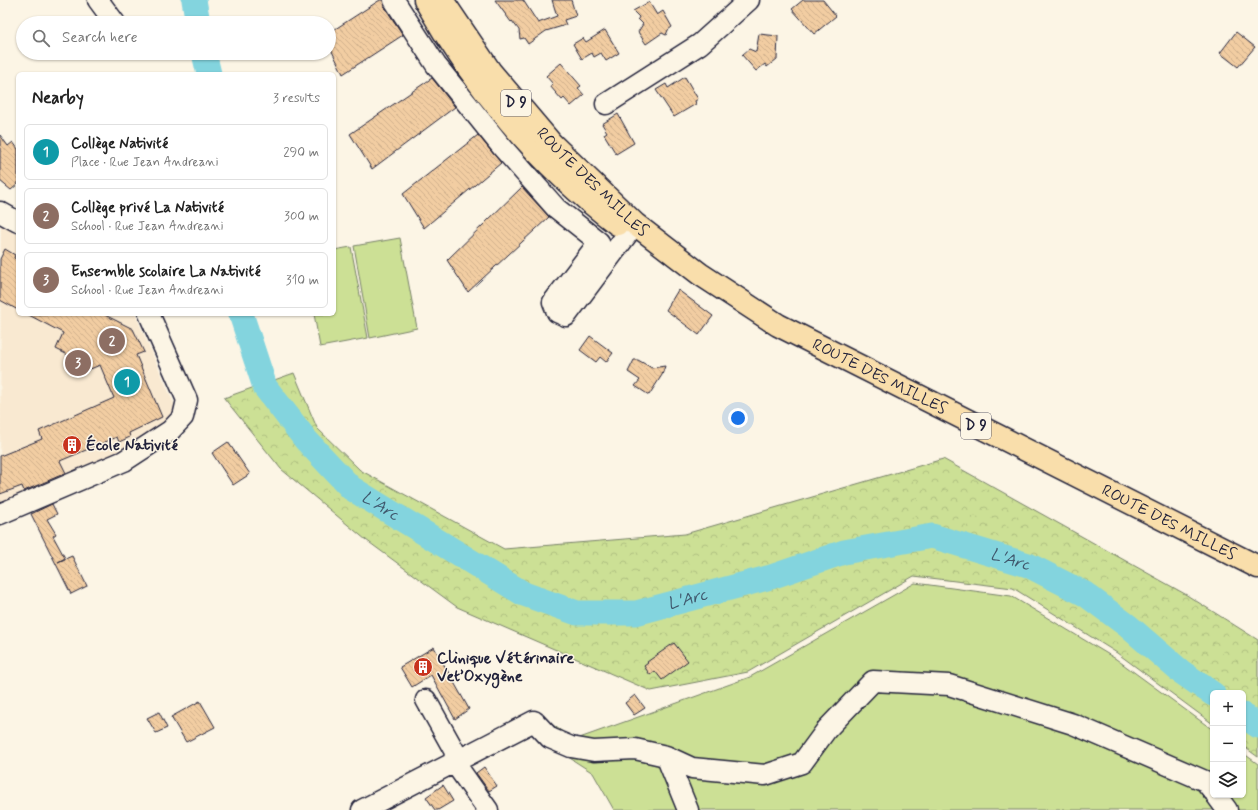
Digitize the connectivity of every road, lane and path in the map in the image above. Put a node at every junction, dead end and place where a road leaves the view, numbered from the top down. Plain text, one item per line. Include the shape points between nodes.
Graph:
1 (98, 0) edge
2 (394, 0) edge
3 (425, 0) edge
4 (442, 0) edge
5 (749, 0) edge
6 (110, 16) edge
7 (606, 104) dead end
8 (0, 212) edge
9 (16, 221) edge
10 (625, 223) junction
11 (598, 242) junction
12 (150, 316) edge
13 (0, 514) edge
14 (1258, 567) edge
15 (426, 700) dead end
16 (666, 756) junction
17 (454, 762) junction
18 (1210, 787) edge
19 (1218, 798) edge
20 (362, 810) edge
21 (488, 810) edge
22 (688, 810) edge
23 (1227, 810) edge

1 - 6 street
2 - 11 street via 436,65 502,148 556,208
3 - 10 main road, ROUTE DES MILLES / D 9 via 461,57 525,139 573,188
4 - 10 main road, ROUTE DES MILLES / D 9 via 490,71 552,144
5 - 7 street via 700,44
8 - 9 street
10 - 11 street
10 - 11 street via 566,316 557,312 553,302
10 - 14 main road, ROUTE DES MILLES / D 9 via 778,325
12 - 13 street via 186,400 183,417 170,431 124,461
15 - 17 street via 455,752
16 - 17 street via 636,749 594,751 571,746 550,738 534,721
16 - 18 street via 692,768 765,775 802,763 827,729 873,681 949,685 1073,724 1205,781
16 - 22 street
17 - 20 street
17 - 21 street
19 - 23 street

